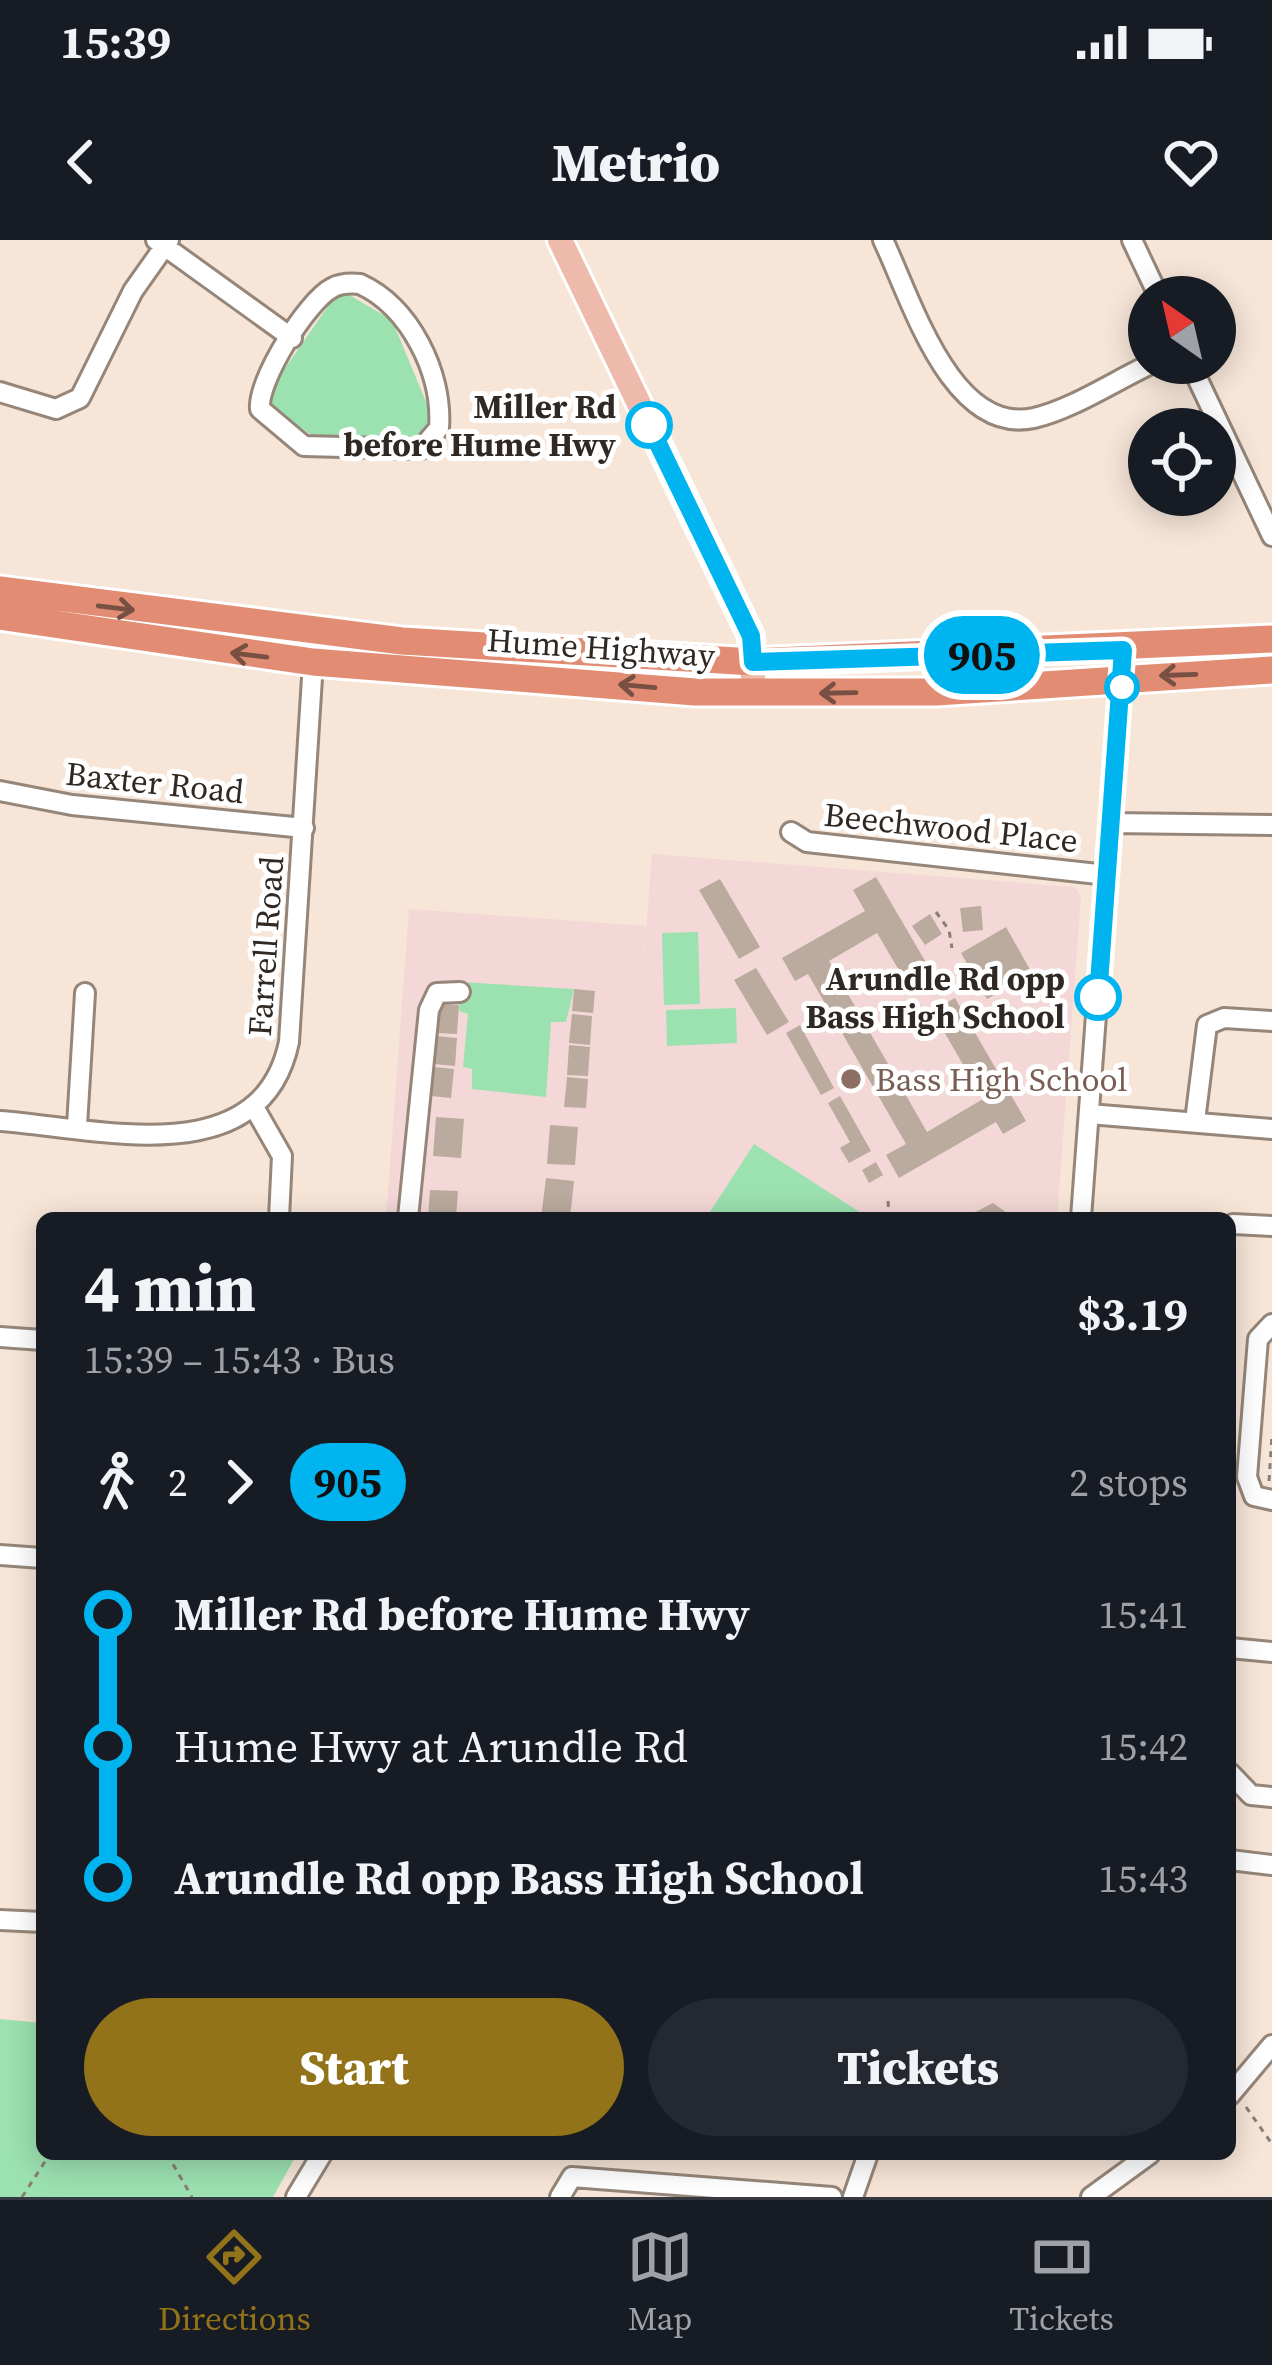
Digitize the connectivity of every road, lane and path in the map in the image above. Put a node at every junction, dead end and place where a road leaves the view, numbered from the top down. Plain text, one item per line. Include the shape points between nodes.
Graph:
1 (560, 240) edge
2 (883, 240) edge
3 (1132, 240) edge
4 (163, 242) edge
5 (1149, 276) edge
6 (292, 338) junction
7 (1128, 375) edge
8 (1200, 384) edge
9 (0, 392) edge
10 (1272, 536) edge
11 (0, 590) edge
12 (0, 616) edge
13 (1272, 639) edge
14 (313, 662) junction
15 (753, 662) junction
16 (1123, 663) junction
17 (1272, 670) edge
18 (754, 693) junction
19 (0, 791) edge
20 (1111, 823) junction
21 (1272, 825) edge
22 (304, 828) junction
23 (791, 832) dead end
24 (1107, 875) junction
25 (936, 912) dead end
26 (952, 948) dead end
27 (460, 992) dead end
28 (85, 993) dead end
29 (1272, 1021) edge
30 (254, 1107) junction
31 (1089, 1114) junction
32 (1195, 1120) junction
33 (0, 1121) edge
34 (77, 1126) junction
35 (1272, 1129) edge
36 (887, 1201) dead end
37 (279, 1212) edge
38 (409, 1212) edge
39 (893, 1212) edge
40 (1081, 1212) edge
41 (1236, 1224) edge
42 (1272, 1226) edge
43 (1272, 1324) edge
44 (0, 1337) edge
45 (36, 1340) edge
46 (1272, 1435) edge
47 (1270, 1500) edge
48 (0, 1555) edge
49 (36, 1558) edge
50 (1272, 1652) edge
51 (1236, 1655) edge
52 (1236, 1779) edge
53 (1272, 1797) edge
54 (1236, 1861) edge
55 (1272, 1865) edge
56 (0, 1920) edge
57 (36, 1922) edge
58 (1272, 2044) edge
59 (1236, 2088) edge
60 (1236, 2098) edge
61 (1272, 2144) edge
62 (46, 2160) edge
63 (170, 2160) edge
64 (318, 2160) edge
65 (866, 2160) edge
66 (1142, 2160) edge
67 (22, 2197) edge
68 (192, 2197) edge
69 (296, 2197) edge
70 (560, 2197) edge
71 (832, 2197) edge
72 (853, 2197) edge
73 (1090, 2197) edge

1 - 15 main road via 751,636
2 - 7 street via 953,386 984,412 1032,419
3 - 5 street
4 - 6 street
4 - 9 street via 80,398 56,409
6 - 6 street via 330,289 371,289 404,316 434,383 440,415 433,440 407,452 318,449 292,440 266,418 259,396
8 - 10 street
11 -> 15 highway, Hume Highway via 402,640
14 -> 12 highway, Hume Highway
13 - 16 highway, Hume Highway
18 -> 14 highway, Hume Highway
14 - 22 street, Farrell Road
15 - 16 highway, Hume Highway
15 - 18 main road
17 -> 16 highway, Hume Highway
16 -> 18 highway, Hume Highway via 936,692
16 - 20 street
19 - 22 street, Baxter Road
20 - 21 street
20 - 24 street
22 - 30 street, Farrell Road via 289,1042 280,1073
23 - 24 street, Beechwood Place via 807,842
24 - 31 street
25 - 26 path
27 - 38 street via 437,993 429,1010
28 - 34 street
29 - 32 street via 1207,1025
30 - 34 street via 191,1135
30 - 37 street via 282,1156
31 - 32 street
31 - 40 street
32 - 35 street
33 - 34 street
36 - 39 path
41 - 42 street
43 - 47 street via 1258,1339 1247,1477 1254,1496
44 - 45 street
46 - 47 path
48 - 49 street
50 - 51 street
52 - 53 street via 1252,1795
54 - 55 street
56 - 57 street
58 - 59 street
60 - 61 path
62 - 67 path
63 - 68 path
64 - 69 street
65 - 72 street
66 - 73 street
70 - 71 street via 572,2177

